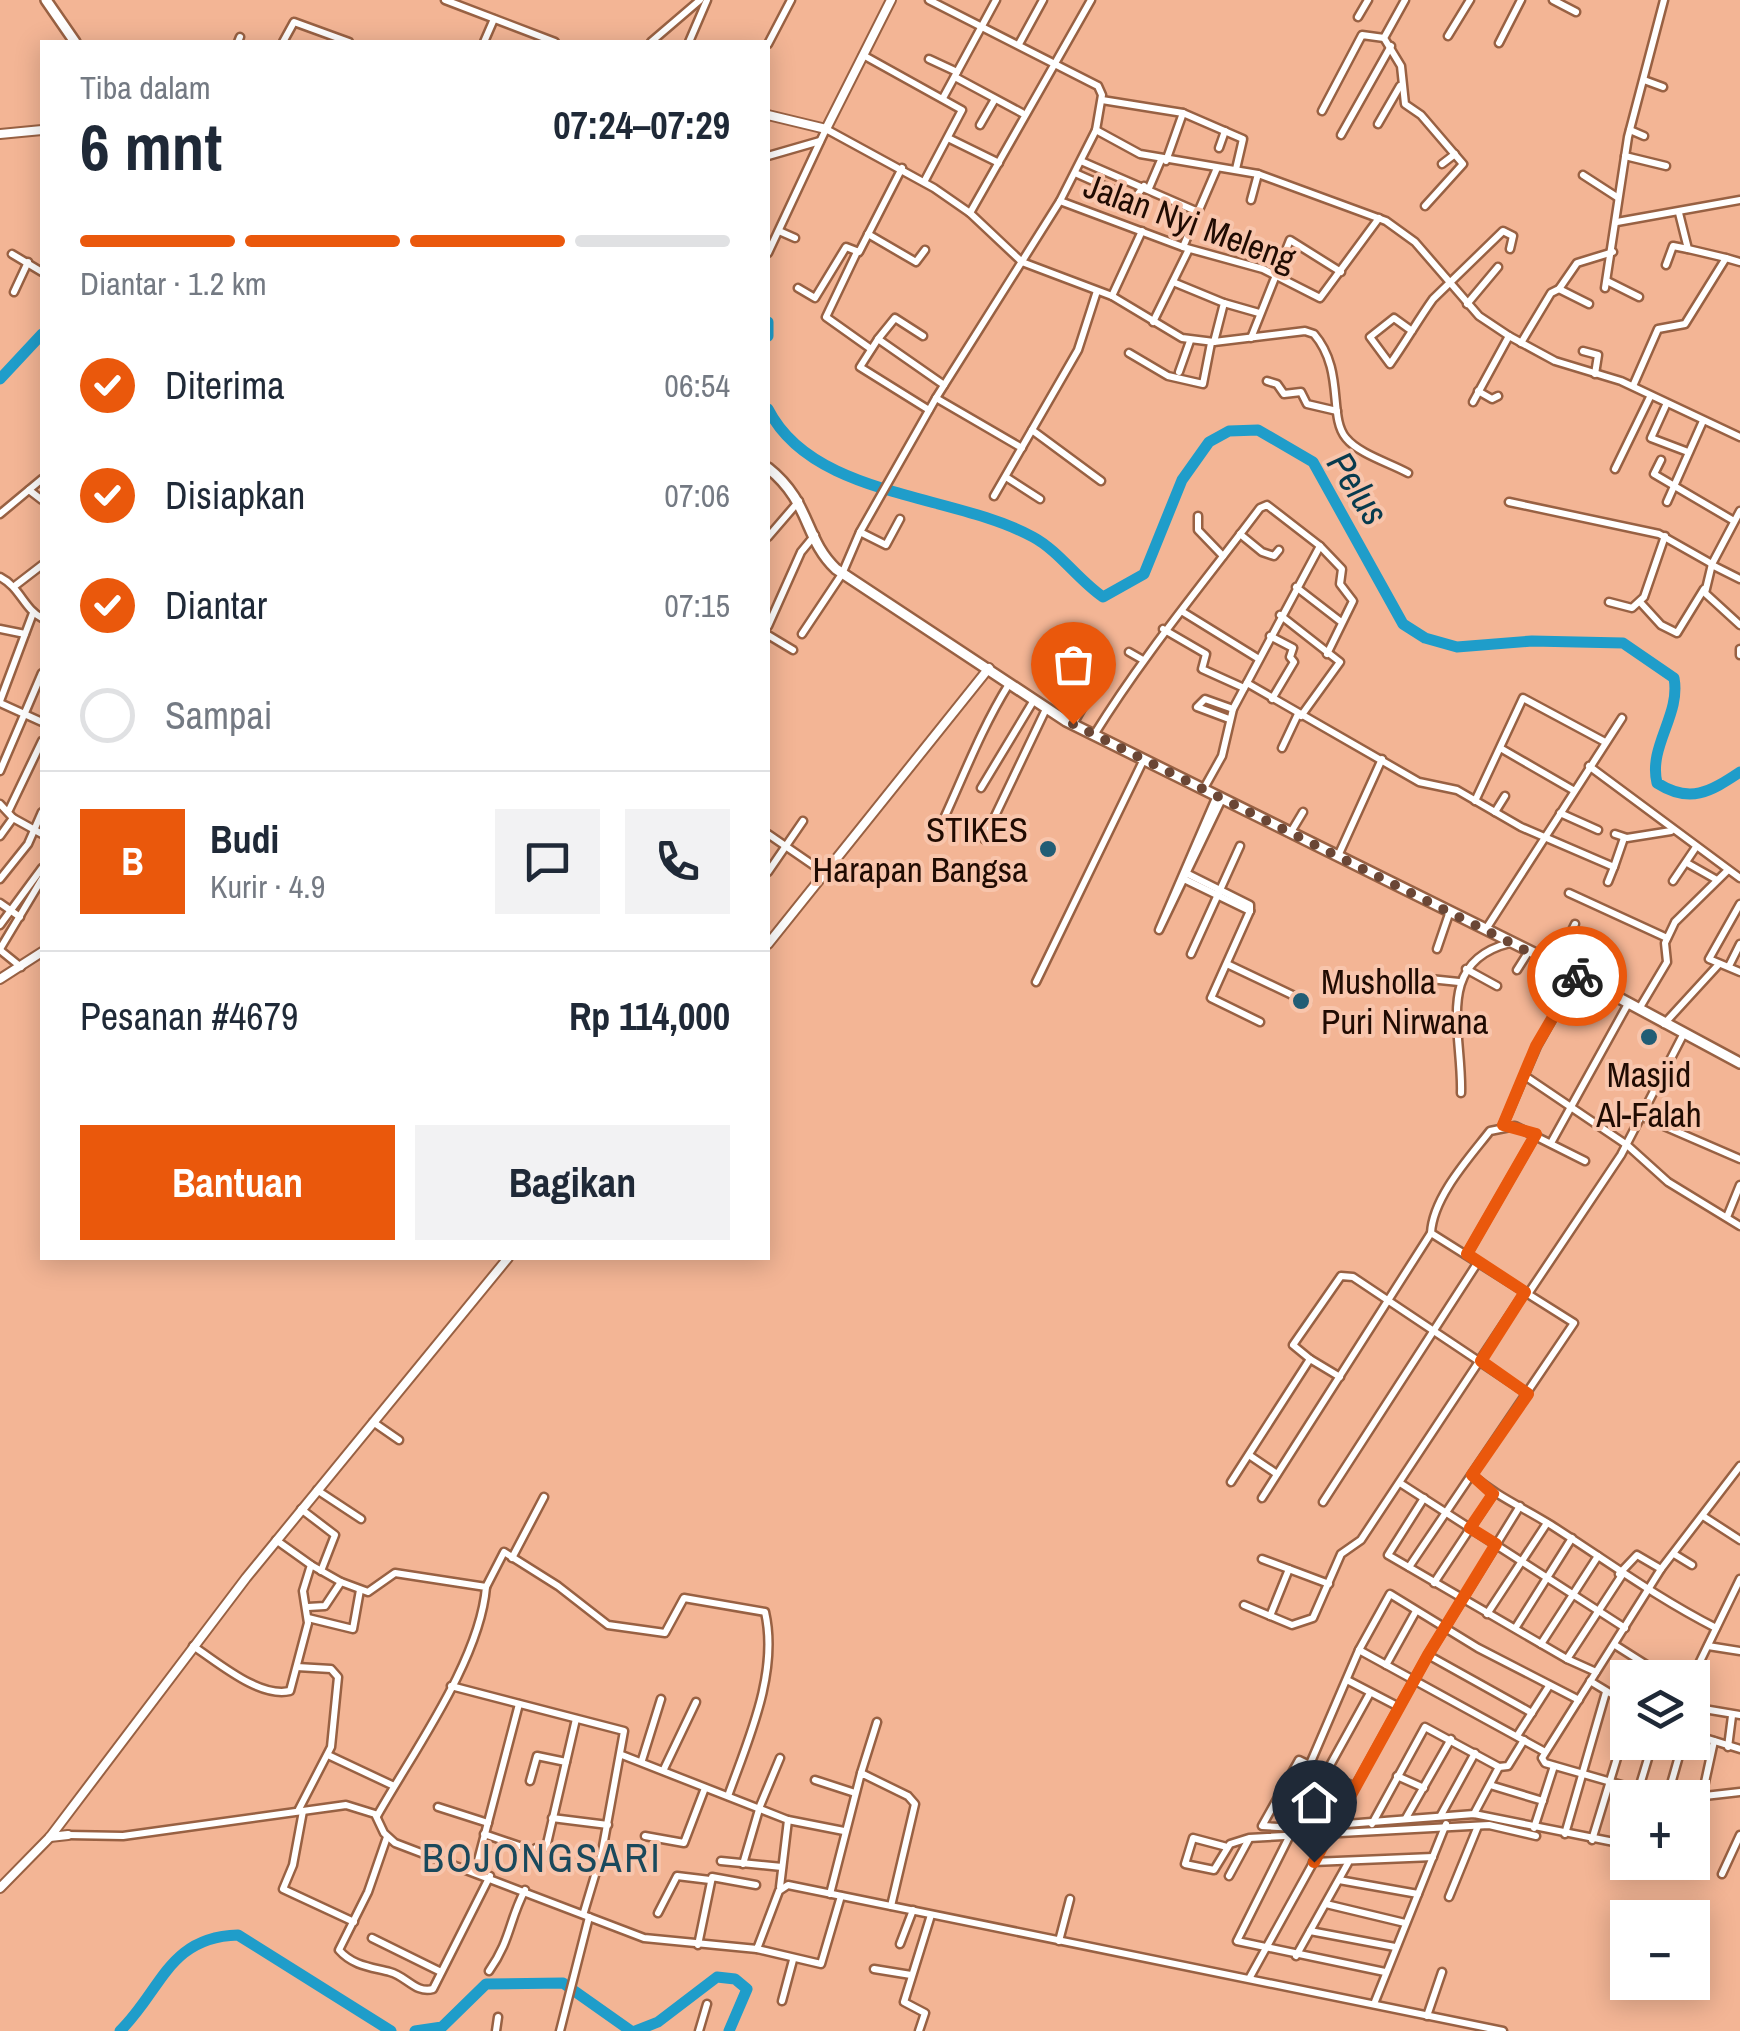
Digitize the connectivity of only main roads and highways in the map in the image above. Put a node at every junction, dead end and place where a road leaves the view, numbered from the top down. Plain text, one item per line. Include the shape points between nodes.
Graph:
1 (46, 0) edge
2 (74, 40) edge
3 (770, 470) edge
4 (1740, 1062) edge

1 - 2 main road
3 - 4 main road via 800,501 827,560 842,574 1046,709

